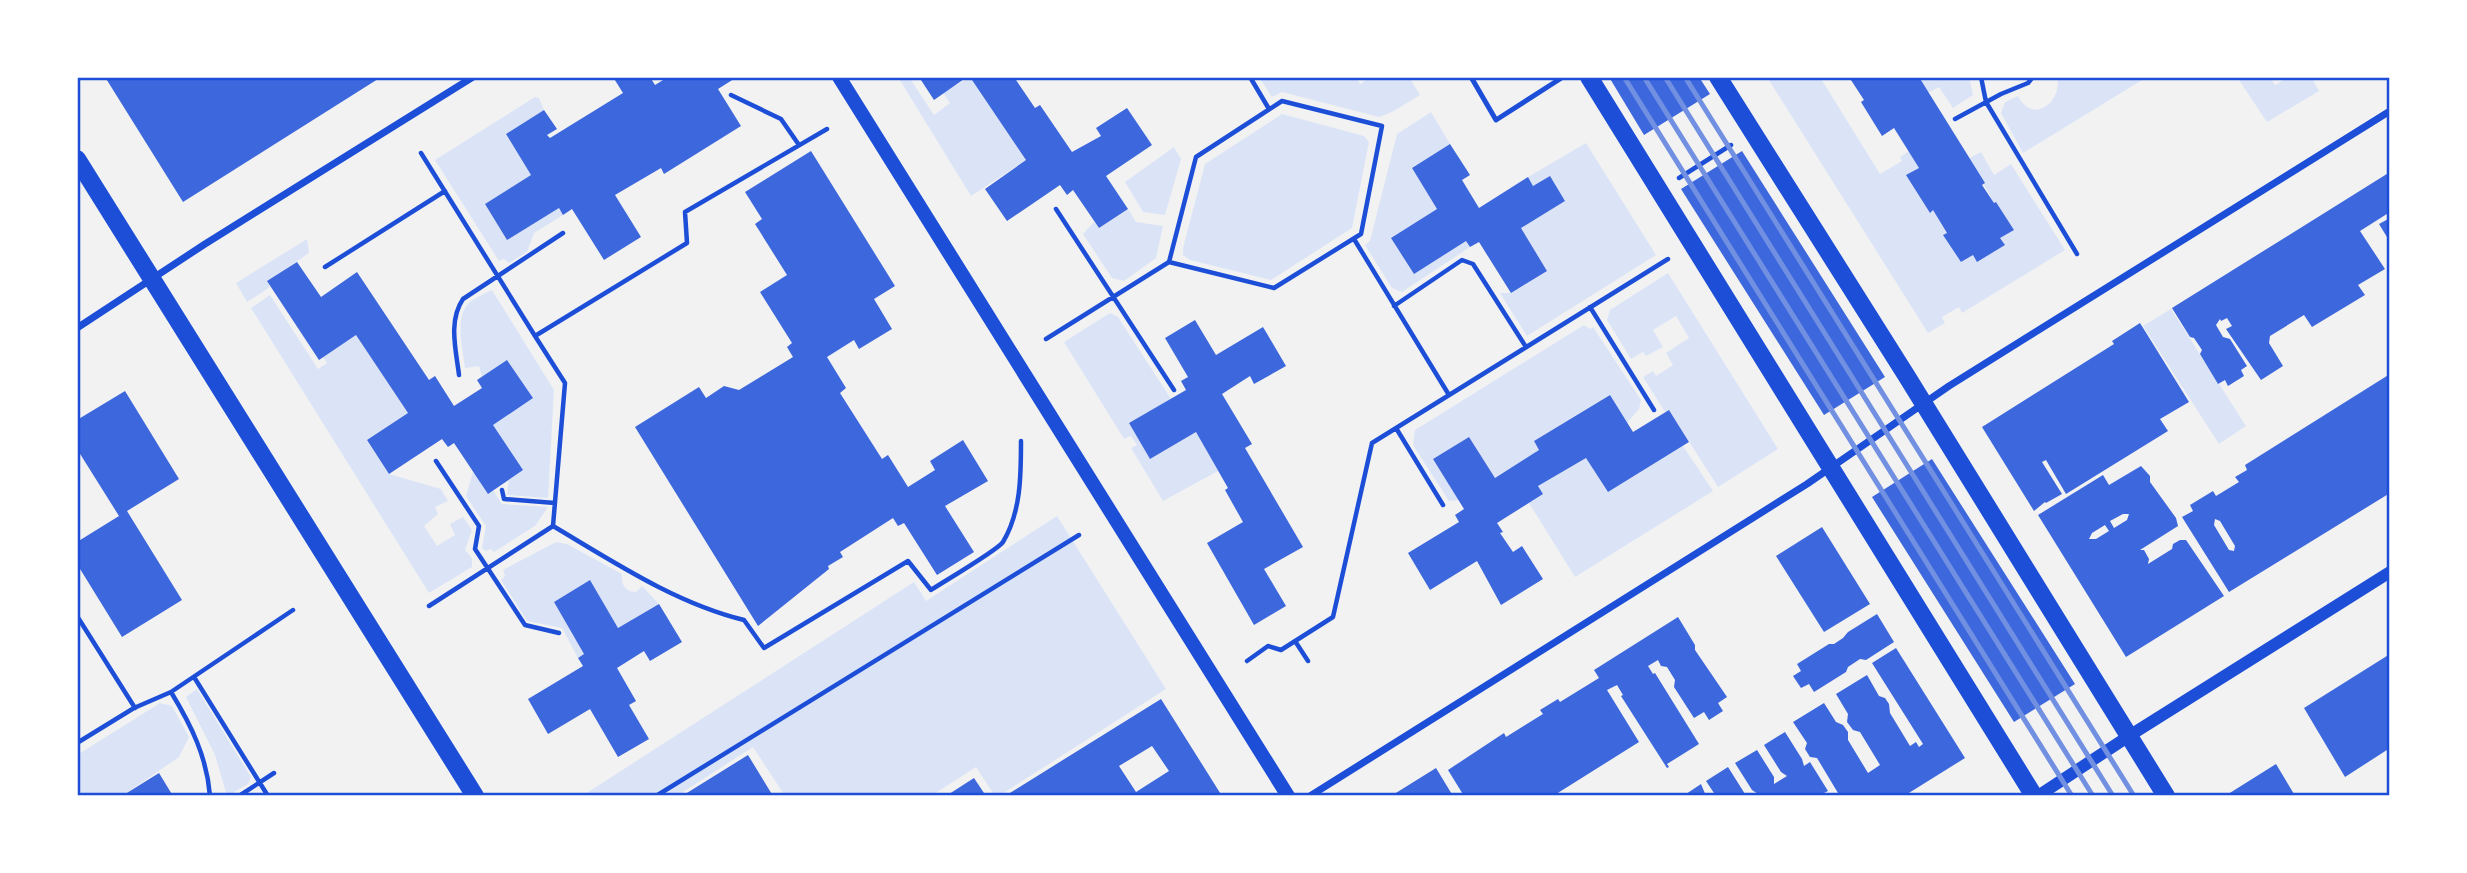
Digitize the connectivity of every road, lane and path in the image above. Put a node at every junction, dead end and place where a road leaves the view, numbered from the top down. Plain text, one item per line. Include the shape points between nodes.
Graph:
1 (473, 77) edge
2 (839, 77) edge
3 (1250, 77) edge
4 (1471, 77) edge
5 (1563, 77) edge
6 (1589, 77) edge
7 (1718, 77) edge
8 (1981, 77) edge
9 (2033, 77) edge
10 (732, 95) dead end
11 (1986, 102) junction
12 (1269, 109) junction
13 (2390, 111) edge
14 (1955, 119) dead end
15 (827, 129) dead end
16 (799, 145) junction
17 (1731, 145) dead end
18 (421, 153) dead end
19 (77, 159) edge
20 (1678, 178) dead end
21 (445, 191) junction
22 (1056, 209) dead end
23 (562, 233) dead end
24 (1354, 239) junction
25 (2077, 254) dead end
26 (1668, 259) dead end
27 (1169, 262) junction
28 (325, 267) dead end
29 (498, 275) junction
30 (153, 280) junction
31 (1114, 297) junction
32 (1394, 306) junction
33 (1590, 307) junction
34 (77, 328) edge
35 (535, 336) junction
36 (1046, 339) dead end
37 (1527, 347) junction
38 (459, 375) dead end
39 (1174, 390) dead end
40 (1448, 395) junction
41 (1924, 404) junction
42 (1654, 410) dead end
43 (1396, 428) junction
44 (1021, 442) dead end
45 (436, 461) dead end
46 (1830, 468) junction
47 (502, 490) dead end
48 (555, 503) junction
49 (1443, 505) dead end
50 (553, 526) junction
51 (1079, 535) dead end
52 (486, 569) junction
53 (2390, 572) edge
54 (429, 606) dead end
55 (293, 610) dead end
56 (77, 616) edge
57 (559, 633) dead end
58 (1294, 640) junction
59 (1247, 661) dead end
60 (1308, 661) dead end
61 (194, 677) junction
62 (171, 692) junction
63 (135, 708) junction
64 (2129, 736) junction
65 (77, 743) edge
66 (274, 773) dead end
67 (260, 782) junction
68 (209, 796) edge
69 (239, 796) edge
70 (268, 796) edge
71 (475, 796) edge
72 (656, 796) edge
73 (1288, 796) edge
74 (1310, 796) edge
75 (2036, 796) edge
76 (2166, 796) edge

1 - 30 street
2 - 73 main road
3 - 12 path
4 - 5 lane via 1496,120
6 - 46 main road
7 - 41 main road
8 - 11 path
9 - 11 path
10 - 16 path via 781,119
11 - 14 path
11 - 25 path
12 - 24 path via 1282,102 1382,126 1361,234
12 - 27 path via 1196,157
13 - 41 street
15 - 16 path
16 - 35 path via 685,212 687,243
17 - 20 path
18 - 21 path
19 - 30 main road
21 - 28 path
21 - 29 path
22 - 31 path
23 - 29 path
24 - 27 path via 1274,288
24 - 32 path
26 - 33 path
27 - 31 path
29 - 35 path
29 - 38 path via 456,309
30 - 34 street
30 - 71 main road
31 - 36 path
31 - 39 path
32 - 37 path via 1462,260 1473,264
32 - 40 path
33 - 37 path
33 - 42 path
35 - 48 path via 565,383
37 - 40 path
40 - 43 path
41 - 46 street
41 - 64 main road
43 - 49 path
43 - 58 path via 1372,443 1333,617
44 - 50 path via 1021,483 1002,544 930,590 908,561 764,648 744,620 710,611 669,591
45 - 52 path via 479,526 475,550
46 - 74 street
46 - 75 main road
47 - 48 path via 504,499
48 - 50 path
50 - 52 path
51 - 72 path
52 - 54 path
52 - 57 path via 525,625
53 - 64 street
55 - 61 path
56 - 63 path
58 - 59 path via 1281,650 1268,646
58 - 60 path
61 - 62 path
61 - 67 path
62 - 63 path
62 - 68 path via 193,728
63 - 65 path
64 - 75 street
64 - 76 main road
66 - 67 path
67 - 69 path
67 - 70 path

